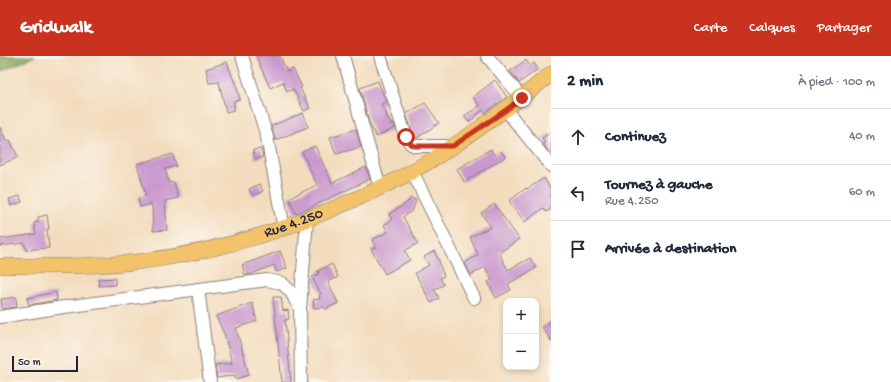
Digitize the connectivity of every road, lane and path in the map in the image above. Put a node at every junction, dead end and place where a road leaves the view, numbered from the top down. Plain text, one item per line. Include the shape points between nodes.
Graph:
1 (242, 56) edge
2 (343, 56) edge
3 (380, 56) edge
4 (487, 56) edge
5 (551, 74) edge
6 (522, 98) junction
7 (506, 110) junction
8 (453, 146) junction
9 (551, 166) edge
10 (412, 171) junction
11 (380, 188) junction
12 (307, 220) junction
13 (284, 228) junction
14 (0, 266) edge
15 (198, 289) junction
16 (474, 298) dead end
17 (300, 309) junction
18 (0, 317) edge
19 (210, 382) edge
20 (301, 382) edge

1 - 13 street via 267,137
2 - 11 street
3 - 8 street via 406,137 411,144
4 - 6 street
5 - 6 main road, Rue 4.250
6 - 7 main road, Rue 4.250
7 - 8 main road, Rue 4.250
7 - 9 street
8 - 10 main road, Rue 4.250
10 - 11 main road, Rue 4.250
10 - 16 street
11 - 12 main road, Rue 4.250
12 - 13 main road, Rue 4.250
12 - 17 street
13 - 14 main road, Rue 4.250 via 197,252 136,262 76,266
15 - 17 street via 267,280 282,283 291,292
15 - 18 street
15 - 19 street
17 - 20 street

